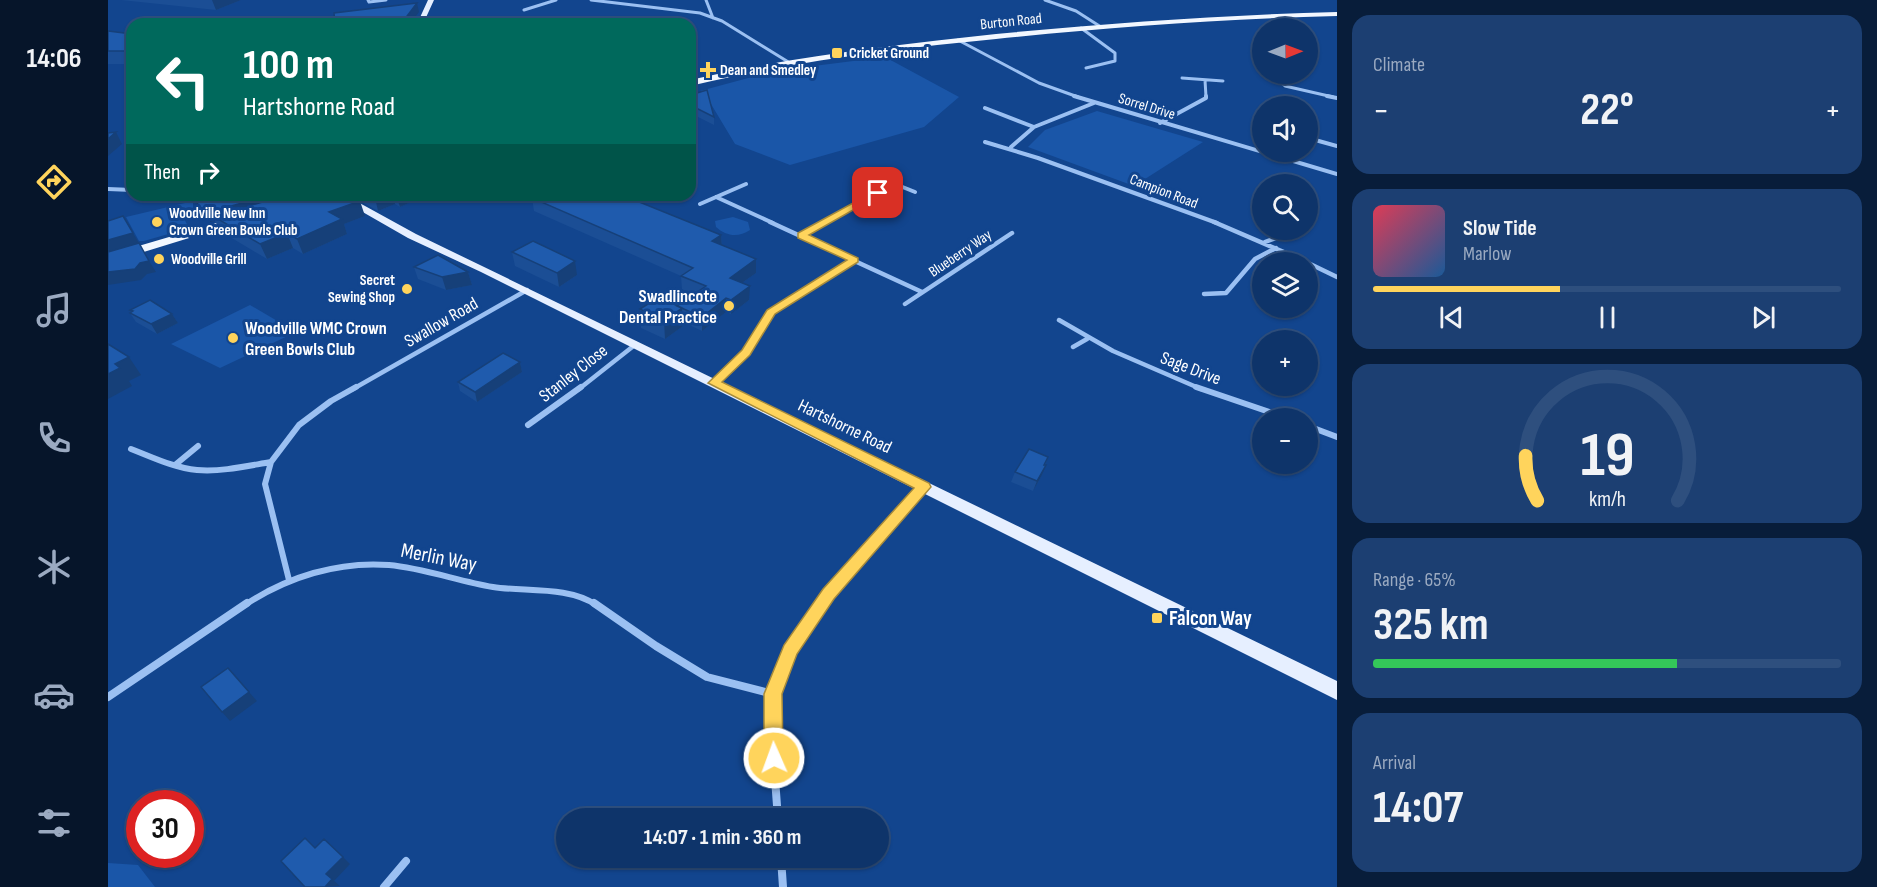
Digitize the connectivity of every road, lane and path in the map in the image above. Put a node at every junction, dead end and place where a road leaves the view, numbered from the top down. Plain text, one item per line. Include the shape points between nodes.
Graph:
1 (368, 0) edge
2 (386, 0) edge
3 (431, 0) edge
4 (556, 0) edge
5 (591, 0) edge
6 (706, 0) edge
7 (1045, 0) edge
8 (524, 10) dead end
9 (1337, 14) edge
10 (423, 18) edge
11 (713, 18) junction
12 (1101, 27) junction
13 (1081, 28) junction
14 (958, 40) junction
15 (790, 63) junction
16 (1086, 68) dead end
17 (1182, 78) dead end
18 (1205, 80) junction
19 (1223, 81) dead end
20 (696, 82) edge
21 (1283, 84) edge
22 (1337, 98) edge
23 (1094, 103) junction
24 (985, 108) dead end
25 (1160, 123) junction
26 (1034, 127) junction
27 (1318, 141) edge
28 (986, 142) dead end
29 (1337, 146) edge
30 (1011, 147) junction
31 (1337, 167) edge
32 (1331, 172) junction
33 (1337, 174) edge
34 (880, 178) dead end
35 (746, 184) dead end
36 (895, 184) junction
37 (108, 189) edge
38 (126, 190) edge
39 (915, 192) dead end
40 (716, 197) junction
41 (344, 201) edge
42 (700, 204) dead end
43 (247, 217) edge
44 (1012, 233) dead end
45 (801, 236) junction
46 (1270, 240) edge
47 (1265, 242) junction
48 (1276, 248) junction
49 (1285, 252) edge
50 (108, 259) edge
51 (854, 260) junction
52 (1318, 268) edge
53 (1337, 277) edge
54 (527, 290) junction
55 (922, 292) junction
56 (1204, 294) dead end
57 (905, 304) dead end
58 (1059, 320) dead end
59 (1087, 339) junction
60 (636, 344) junction
61 (1073, 347) dead end
62 (714, 383) junction
63 (1257, 408) edge
64 (528, 425) dead end
65 (1318, 430) edge
66 (1337, 437) edge
67 (198, 446) dead end
68 (131, 449) dead end
69 (271, 462) junction
70 (175, 465) junction
71 (924, 487) junction
72 (289, 580) junction
73 (1337, 691) edge
74 (773, 694) junction
75 (108, 697) edge
76 (777, 808) edge
77 (406, 861) dead end
78 (783, 868) edge
79 (786, 886) edge
80 (384, 887) edge

1 - 2 street
3 - 10 main road
4 - 8 street
5 - 11 street via 700,13
6 - 11 street
7 - 12 street via 1076,11
9 - 12 highway, Burton Road
11 - 15 street
12 - 13 highway, Burton Road
13 - 14 highway, Burton Road
13 - 16 street via 1115,54 1115,61
14 - 15 highway, Burton Road
14 - 23 street, Sorrel Drive via 1039,83
15 - 20 highway, Burton Road
17 - 18 street
18 - 19 street
18 - 25 street via 1206,98
21 - 22 street
23 - 25 street, Sorrel Drive
23 - 26 street
24 - 26 street
25 - 32 street, Sorrel Drive
26 - 30 street
27 - 29 street
28 - 30 street, Campion Road
30 - 47 street, Campion Road
31 - 32 street
32 - 33 street, Sorrel Drive
34 - 36 street
35 - 40 street
36 - 39 street
36 - 45 street
37 - 38 street
40 - 42 street
40 - 45 street, Blueberry Way
41 - 54 main road, Hartshorne Road
43 - 50 highway
44 - 55 street, Blueberry Way
45 - 51 street, Blueberry Way
46 - 47 street
47 - 48 street, Campion Road
48 - 49 street, Campion Road
48 - 56 street via 1255,260 1226,293
51 - 55 street, Blueberry Way
51 - 62 street via 771,312 746,352
52 - 53 street, Campion Road
54 - 60 main road, Hartshorne Road
54 - 69 street, Swallow Road via 331,402 299,425
55 - 57 street, Blueberry Way
58 - 59 street, Sage Drive
59 - 61 street
59 - 63 street, Sage Drive via 1180,382
60 - 62 main road, Hartshorne Road
60 - 64 street, Stanley Close
62 - 71 main road, Hartshorne Road
65 - 66 street
67 - 70 street
68 - 70 street
69 - 70 street via 196,470
69 - 72 street, Swallow Road via 265,484
71 - 73 main road, Hartshorne Road
71 - 74 street via 828,594 790,651
72 - 74 street, Merlin Way via 340,566 389,565 494,587 549,591 589,600 707,677
72 - 75 street, Merlin Way via 249,602
74 - 76 street
77 - 80 street
78 - 79 street

